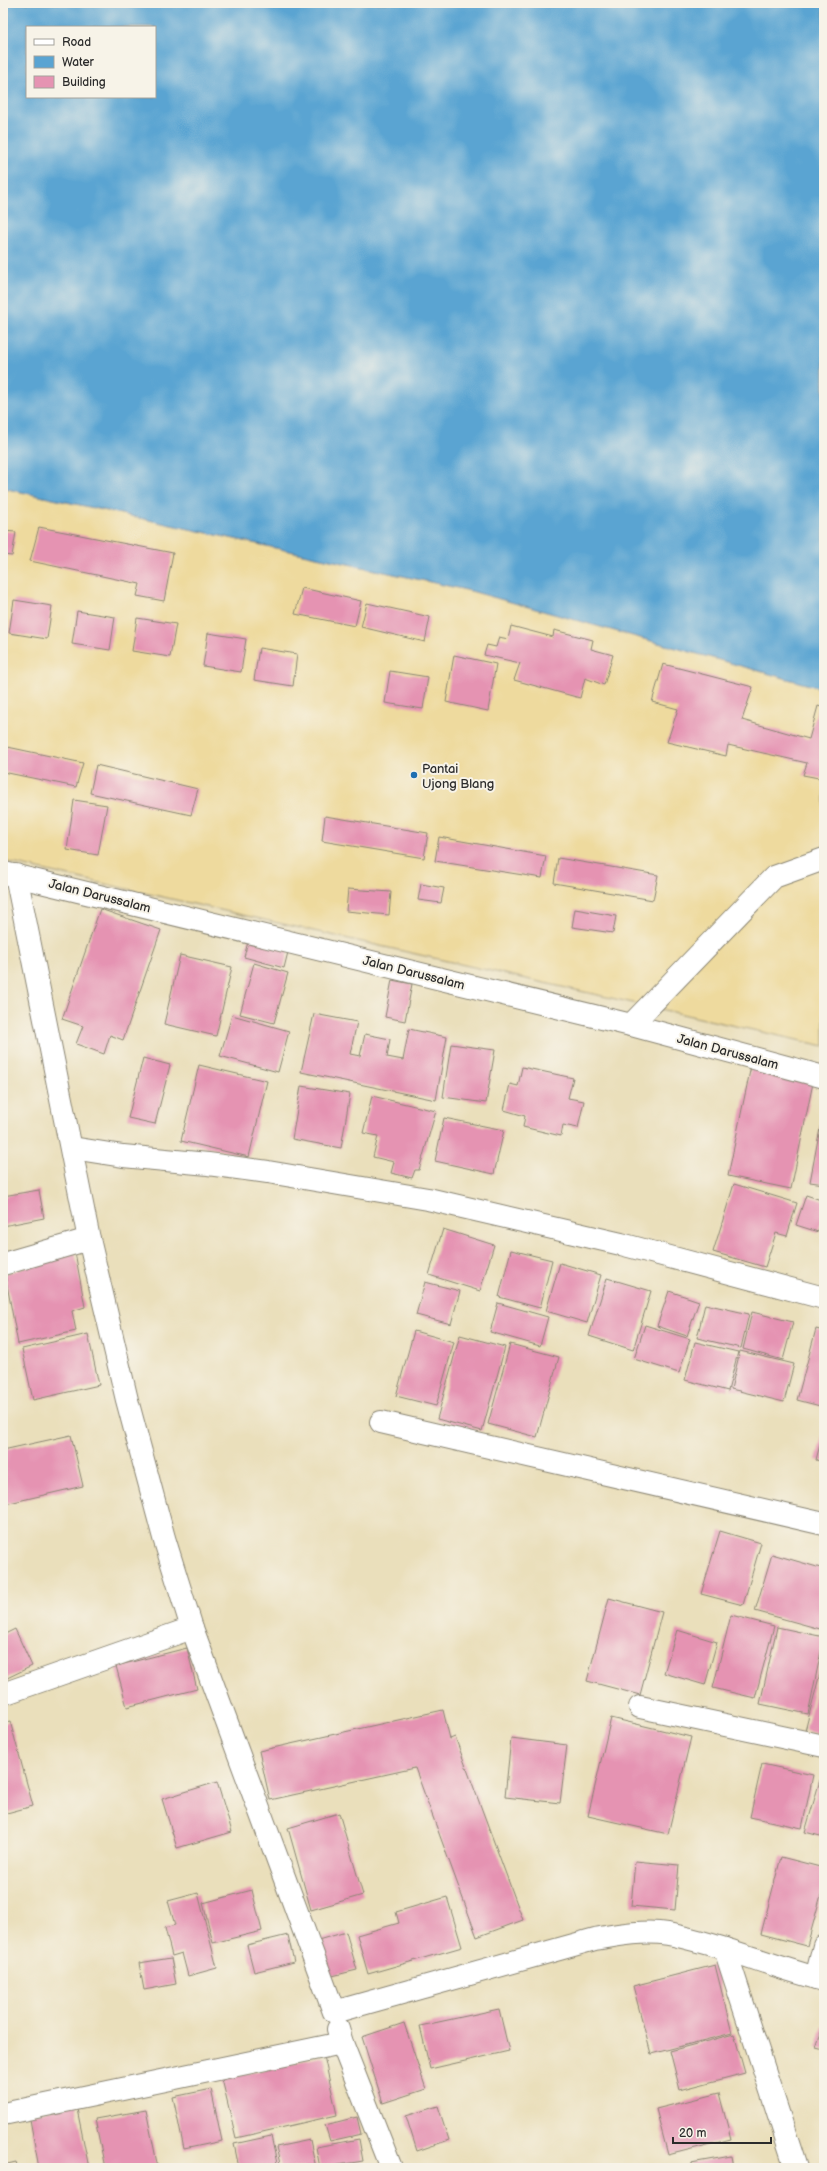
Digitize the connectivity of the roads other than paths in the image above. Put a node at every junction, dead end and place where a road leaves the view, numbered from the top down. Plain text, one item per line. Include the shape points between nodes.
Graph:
1 (824, 859) edge
2 (10, 874) edge
3 (631, 1025) junction
4 (824, 1077) edge
5 (72, 1148) junction
6 (89, 1239) junction
7 (3, 1264) edge
8 (824, 1298) edge
9 (381, 1422) dead end
10 (824, 1524) edge
11 (192, 1628) junction
12 (3, 1694) edge
13 (640, 1707) dead end
14 (824, 1746) edge
15 (824, 1946) edge
16 (725, 1949) junction
17 (820, 1979) edge
18 (334, 2012) junction
19 (342, 2043) junction
20 (3, 2114) edge
21 (391, 2168) edge
22 (796, 2168) edge

1 - 3 street via 774,877
2 - 3 street, Jalan Darussalam
2 - 5 street
3 - 4 street, Jalan Darussalam
5 - 6 street
5 - 8 street via 260,1171 428,1199 621,1244
6 - 7 street
6 - 11 street via 127,1400 164,1538
9 - 10 street
11 - 12 street
11 - 18 street
13 - 14 street
15 - 17 street
16 - 17 street
16 - 18 street via 666,1934 624,1933
16 - 22 street
18 - 19 street
19 - 20 street
19 - 21 street

